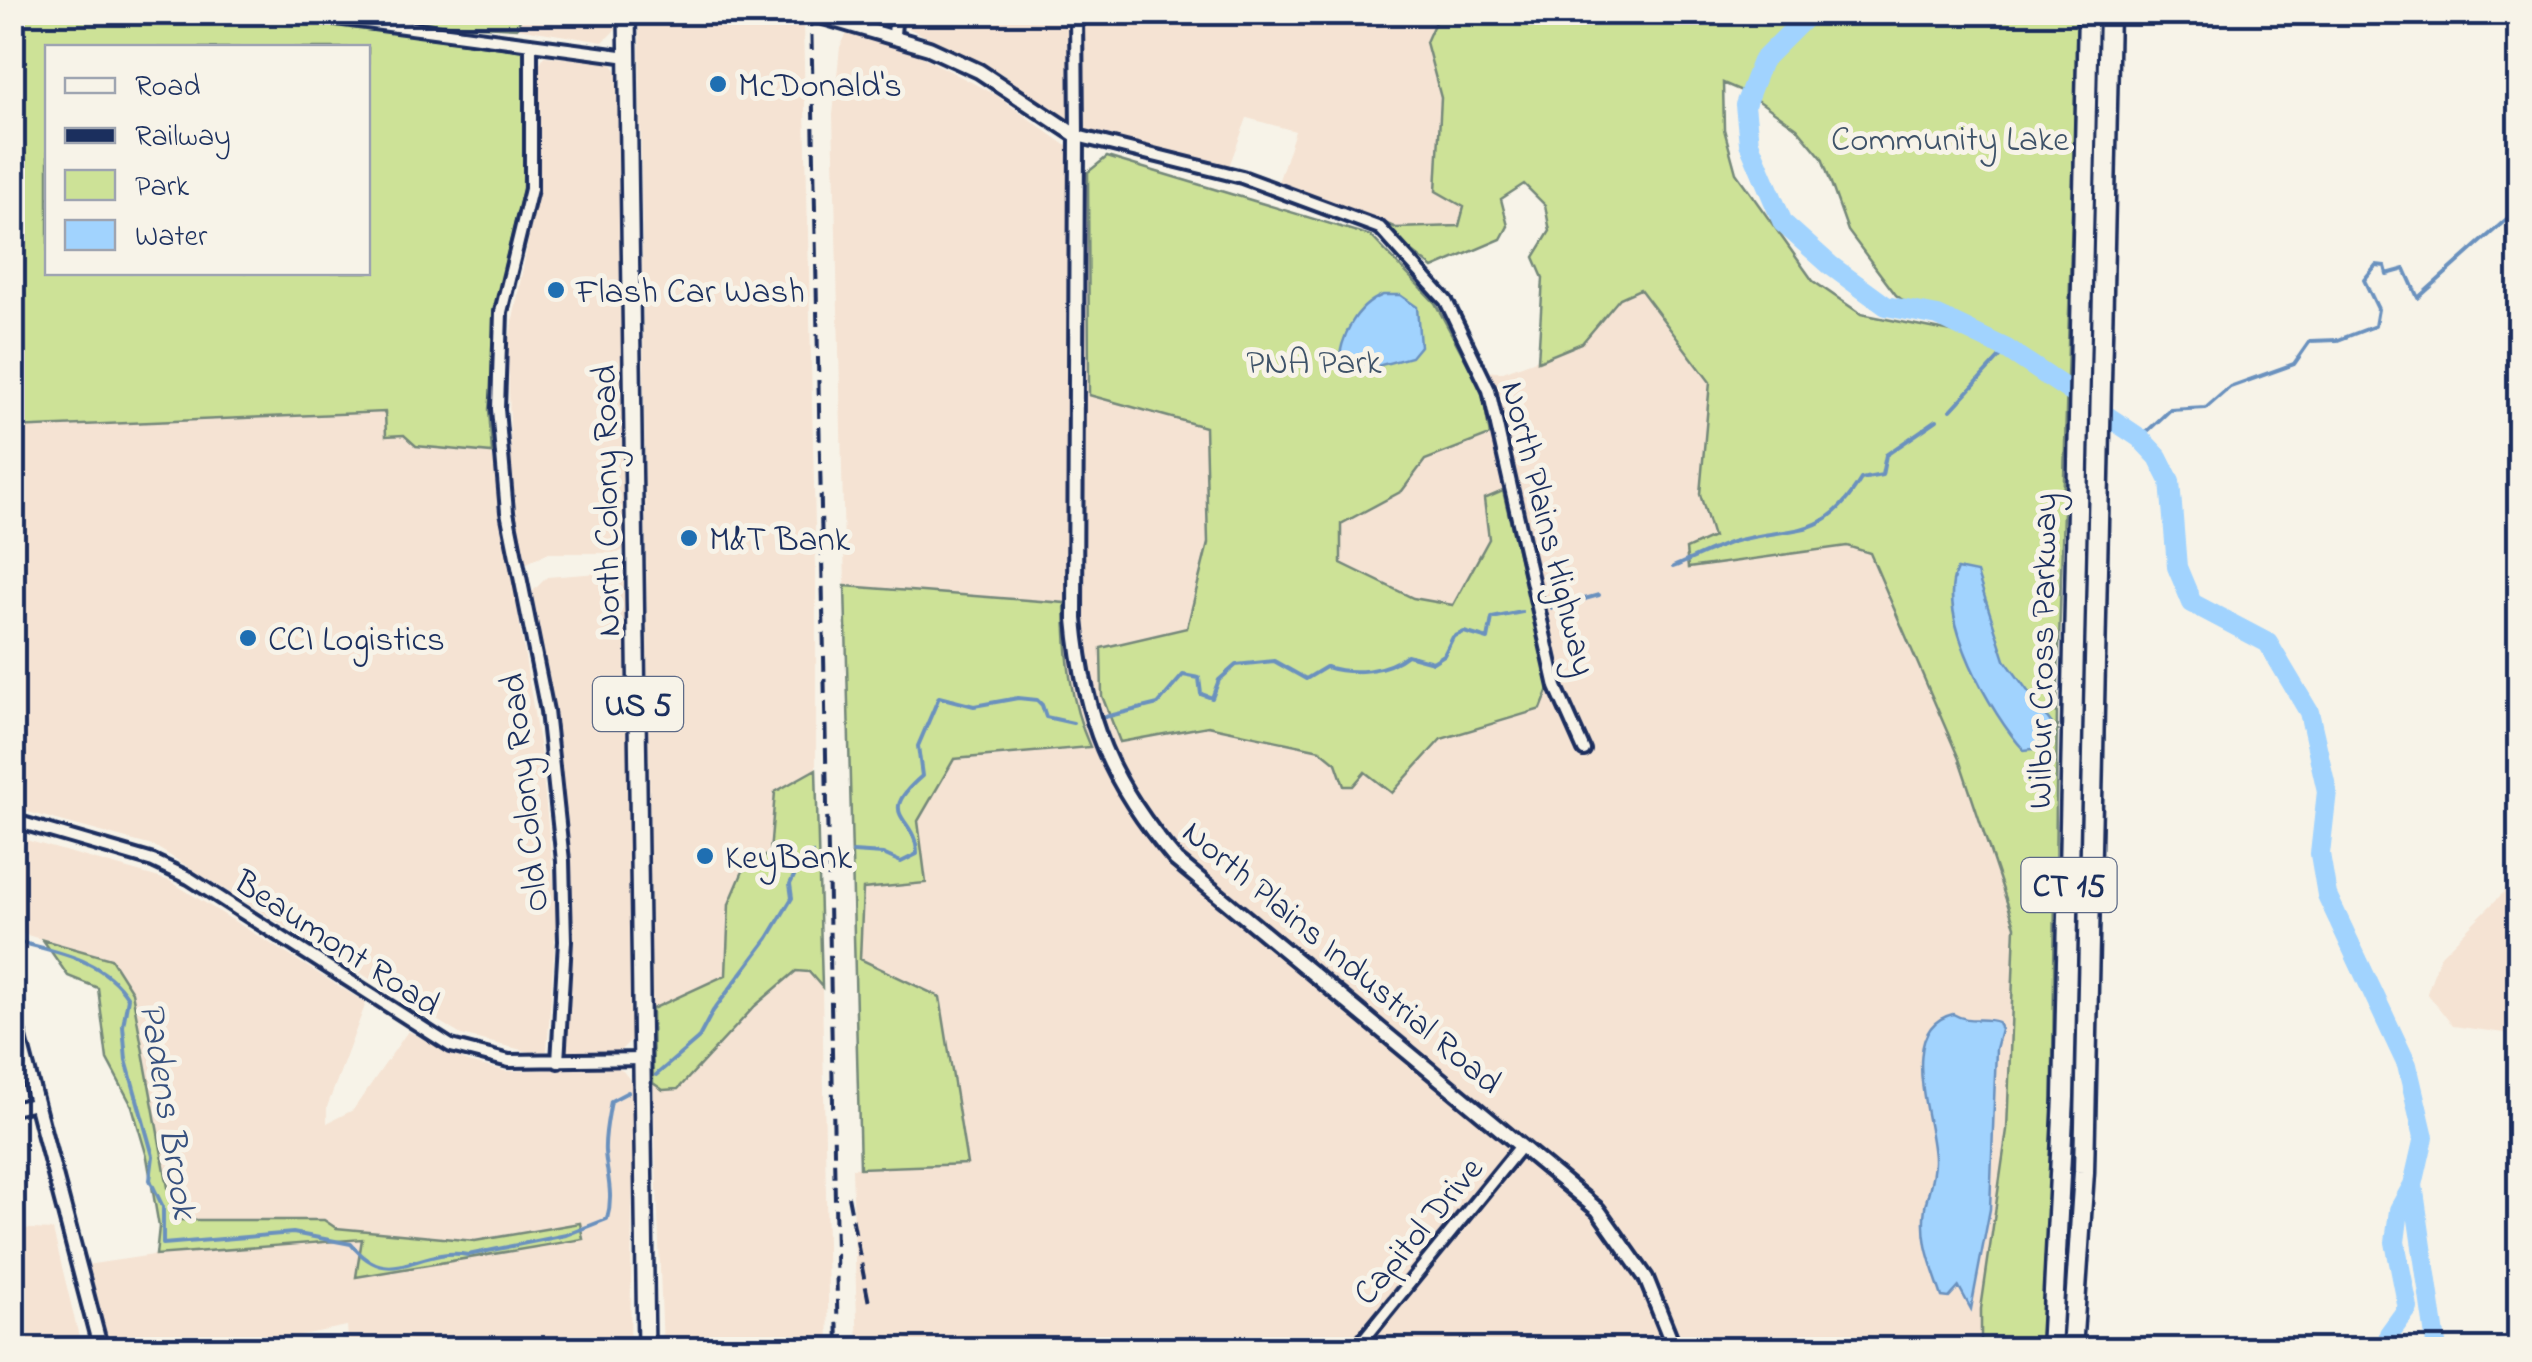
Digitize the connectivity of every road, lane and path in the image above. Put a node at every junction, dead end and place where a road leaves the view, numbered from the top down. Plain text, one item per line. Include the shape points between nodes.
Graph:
1 (291, 12) edge
2 (628, 12) edge
3 (806, 12) edge
4 (837, 12) edge
5 (896, 12) edge
6 (1076, 12) edge
7 (2088, 12) edge
8 (2109, 12) edge
9 (888, 33) junction
10 (531, 44) junction
11 (628, 57) junction
12 (1076, 136) junction
13 (1584, 750) dead end
14 (12, 820) edge
15 (12, 1011) edge
16 (644, 1059) junction
17 (558, 1062) junction
18 (34, 1104) junction
19 (12, 1109) edge
20 (1521, 1146) junction
21 (100, 1350) edge
22 (646, 1350) edge
23 (1355, 1350) edge
24 (1675, 1350) edge
25 (2051, 1350) edge
26 (2072, 1350) edge

1 - 10 street
2 - 11 main road, North Colony Road / US 5
3 - 9 street, North Plains Highway
4 - 9 street, North Plains Highway
5 - 9 street
6 - 12 street
7 - 25 highway, Wilbur Cross Parkway / CT 15 via 2064,1116
8 - 26 highway, Wilbur Cross Parkway / CT 15 via 2084,1172
9 - 12 street, North Plains Highway via 979,70
10 - 11 street
10 - 17 street, Old Colony Road via 531,190 501,312 498,409 507,512 547,710 563,861
11 - 16 main road, North Colony Road / US 5
12 - 13 street, North Plains Highway via 1242,177 1380,228 1446,301 1489,390 1556,687
12 - 20 street, North Plains Industrial Road via 1075,619 1083,683 1105,758 1176,860
14 - 17 street, Beaumont Road via 189,878 452,1046 509,1061
15 - 18 street
16 - 17 street, Beaumont Road
16 - 22 main road, North Colony Road / US 5
18 - 19 street
18 - 21 street
20 - 23 street, Capitol Drive
20 - 24 street, North Plains Industrial Road via 1598,1210 1627,1246

